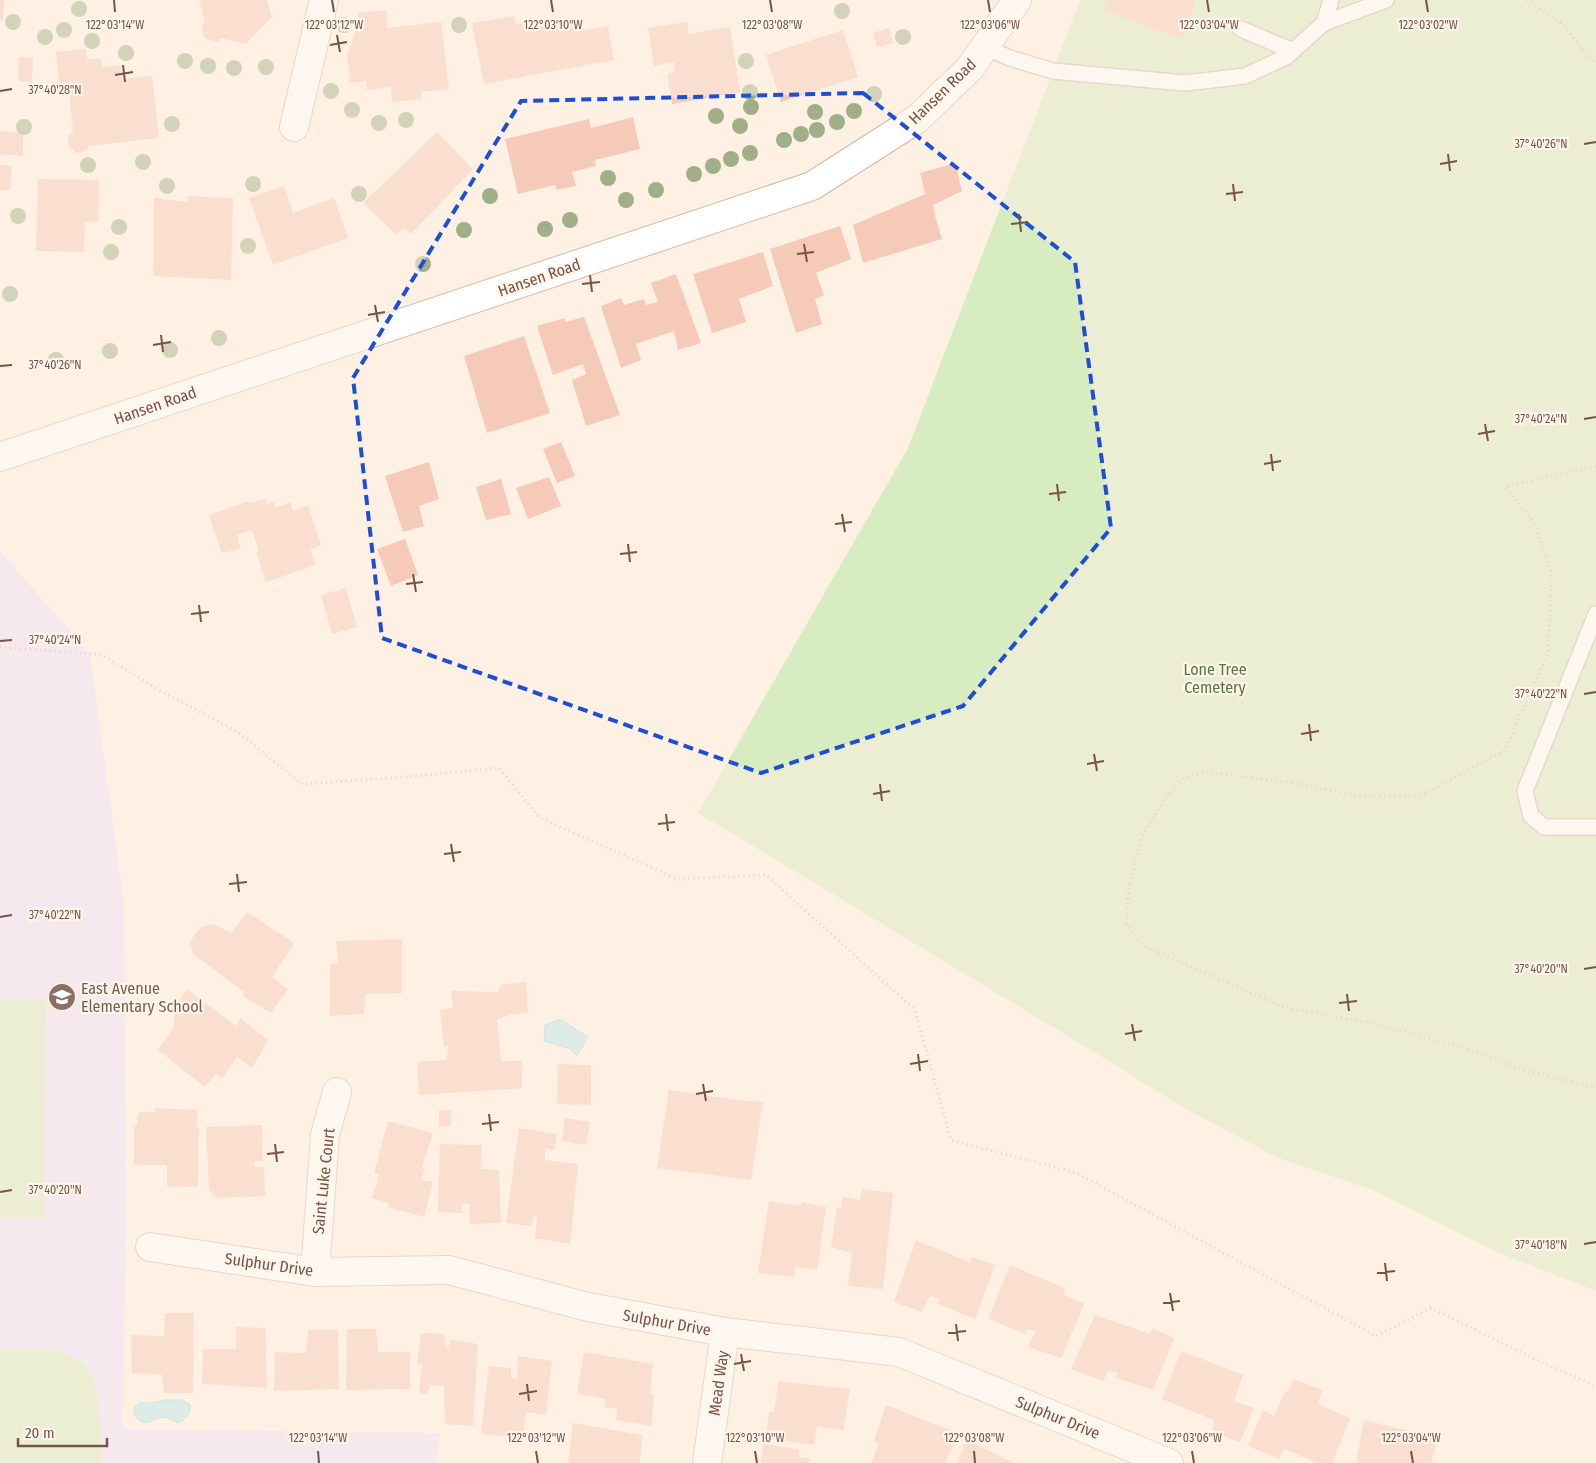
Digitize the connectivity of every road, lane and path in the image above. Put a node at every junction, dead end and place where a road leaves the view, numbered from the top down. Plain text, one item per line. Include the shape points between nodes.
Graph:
1 (324, 0) edge
2 (1017, 0) edge
3 (1331, 0) edge
4 (1386, 0) edge
5 (1527, 0) edge
6 (1324, 23) junction
7 (1241, 29) dead end
8 (985, 46) junction
9 (1294, 51) junction
10 (1596, 64) edge
11 (294, 127) dead end
12 (0, 457) edge
13 (1596, 466) edge
14 (1596, 614) edge
15 (0, 647) edge
16 (1596, 828) edge
17 (1596, 1087) edge
18 (337, 1092) dead end
19 (150, 1246) dead end
20 (315, 1272) junction
21 (725, 1332) junction
22 (1596, 1386) edge
23 (707, 1463) edge
24 (1169, 1463) edge

1 - 11 street
2 - 8 street, Hansen Road
3 - 6 lane
4 - 6 lane
5 - 10 path via 1565,26
6 - 9 lane
7 - 9 lane
8 - 9 lane via 1010,58 1053,71 1185,83 1245,76
8 - 12 street, Hansen Road via 970,68 917,119 812,186
13 - 17 path via 1505,486 1535,524 1552,573 1548,652 1505,750 1422,795 1363,797 1294,783 1204,772 1184,778 1164,800 1141,838 1128,892 1127,923 1143,946 1286,1008 1368,1022 1464,1048 1530,1072
14 - 16 lane via 1525,791 1531,816 1544,827
15 - 22 path via 102,655 238,732 302,784 499,768 540,818 677,879 766,875 915,1010 951,1140 1077,1173 1376,1336 1431,1308
18 - 20 street, Saint Luke Court via 325,1135
19 - 20 street, Sulphur Drive
20 - 21 street, Sulphur Drive via 448,1270 588,1307
21 - 23 street, Mead Way
21 - 24 street, Sulphur Drive via 899,1352

